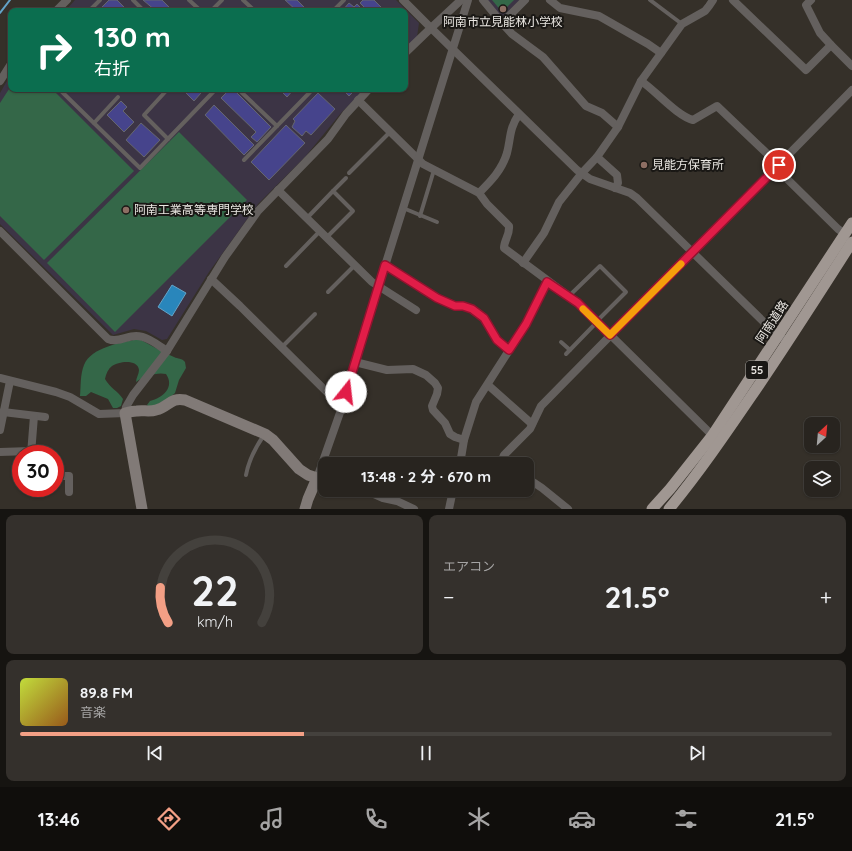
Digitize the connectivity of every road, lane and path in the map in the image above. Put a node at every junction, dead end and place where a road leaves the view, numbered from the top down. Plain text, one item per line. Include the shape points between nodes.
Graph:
1 (67, 0) edge
2 (100, 0) edge
3 (133, 0) edge
4 (189, 0) edge
5 (222, 0) edge
6 (243, 0) edge
7 (344, 0) edge
8 (403, 0) edge
9 (461, 0) edge
10 (468, 0) edge
11 (483, 0) edge
12 (525, 0) edge
13 (550, 0) edge
14 (650, 0) edge
15 (713, 0) edge
16 (734, 0) edge
17 (811, 0) edge
18 (59, 8) edge
19 (92, 8) edge
20 (141, 8) edge
21 (198, 8) edge
22 (214, 8) edge
23 (252, 8) edge
24 (336, 8) edge
25 (502, 23) junction
26 (682, 24) junction
27 (431, 28) junction
28 (831, 45) junction
29 (408, 50) edge
30 (453, 50) junction
31 (661, 53) junction
32 (852, 66) edge
33 (3, 68) edge
34 (0, 81) edge
35 (641, 81) junction
36 (852, 90) edge
37 (62, 92) edge
38 (165, 92) edge
39 (213, 92) edge
40 (241, 92) edge
41 (310, 92) edge
42 (366, 92) edge
43 (118, 97) dead end
44 (358, 100) junction
45 (518, 114) junction
46 (94, 123) junction
47 (277, 126) junction
48 (618, 127) junction
49 (390, 132) junction
50 (168, 139) junction
51 (598, 156) junction
52 (419, 159) junction
53 (244, 160) dead end
54 (777, 166) junction
55 (434, 170) junction
56 (350, 173) dead end
57 (582, 173) junction
58 (346, 178) dead end
59 (615, 188) junction
60 (278, 190) junction
61 (333, 191) junction
62 (479, 193) junction
63 (403, 208) junction
64 (420, 216) junction
65 (307, 218) junction
66 (437, 222) dead end
67 (852, 223) edge
68 (0, 231) edge
69 (320, 231) junction
70 (326, 237) junction
71 (848, 238) edge
72 (692, 253) junction
73 (523, 263) junction
74 (355, 265) junction
75 (385, 265) junction
76 (286, 266) dead end
77 (211, 279) junction
78 (547, 282) junction
79 (379, 287) junction
80 (328, 292) dead end
81 (568, 296) junction
82 (416, 310) dead end
83 (315, 314) dead end
84 (597, 322) junction
85 (610, 335) junction
86 (784, 339) junction
87 (561, 342) dead end
88 (282, 347) junction
89 (509, 350) junction
90 (570, 350) junction
91 (166, 351) junction
92 (566, 354) dead end
93 (355, 362) junction
94 (0, 378) edge
95 (10, 381) junction
96 (488, 385) junction
97 (342, 407) junction
98 (4, 412) junction
99 (125, 413) junction
100 (34, 416) junction
101 (45, 417) dead end
102 (532, 424) junction
103 (0, 430) edge
104 (265, 434) junction
105 (716, 439) junction
106 (464, 440) junction
107 (32, 445) edge
108 (0, 452) edge
109 (12, 452) edge
110 (327, 457) edge
111 (461, 457) edge
112 (503, 457) edge
113 (246, 475) dead end
114 (64, 476) edge
115 (318, 478) edge
116 (534, 483) edge
117 (318, 484) edge
118 (69, 492) dead end
119 (381, 497) edge
120 (452, 497) edge
121 (565, 508) edge
122 (142, 509) edge
123 (305, 509) edge
124 (414, 509) edge
125 (449, 509) edge
126 (652, 509) edge
127 (669, 509) edge

1 - 18 street
2 - 19 lane
3 - 20 lane
4 - 21 lane
5 - 22 lane
6 - 23 lane
7 - 24 lane
8 - 27 street
9 - 27 street
10 - 30 street
11 - 25 street
12 - 25 street
13 - 31 street via 560,8 599,16
14 - 26 lane
15 - 26 street via 705,11
16 - 28 street via 806,70
17 - 28 street via 806,4 820,33
25 - 48 street via 512,34 543,57 586,106 602,113
26 - 31 street
27 - 29 street
27 - 30 street
28 - 32 street
30 - 45 street
30 - 52 street
31 - 35 street
33 - 34 street
35 - 48 street
35 - 54 street via 686,118 692,120 717,106
36 - 54 street
37 - 46 lane
38 - 50 lane via 144,115
39 - 50 lane
40 - 47 lane
41 - 47 lane
42 - 44 street
43 - 46 lane
44 - 49 street
44 - 60 street via 328,139
45 - 57 street
45 - 62 street via 511,128 507,153 501,168
46 - 50 lane via 140,168
47 - 53 lane
48 - 51 street
49 - 52 street
49 - 56 lane
51 - 57 street
51 - 59 street via 617,175 618,183
52 - 55 street
52 - 63 street
54 - 71 street
54 - 72 street
55 - 62 street
55 - 64 lane
57 - 59 street via 590,179
57 - 73 street via 559,202 544,233
58 - 61 lane
59 - 72 street via 637,198
60 - 65 street
60 - 77 street via 258,211
61 - 65 lane
61 - 70 lane via 353,211
62 - 73 street via 509,226 510,231 504,248
63 - 64 lane
63 - 75 street
64 - 66 lane
65 - 69 street
67 - 71 highway, 阿南道路 / 55
68 - 91 street via 108,339 114,341 136,336 146,338
69 - 70 street
69 - 76 lane
70 - 74 street
71 - 86 highway, 阿南道路 / 55
72 - 85 street
72 - 86 street
73 - 78 street
74 - 79 street
74 - 80 lane
75 - 79 street
75 - 89 street via 437,298 455,306 472,309 484,318 497,340
77 - 88 street
77 - 91 street
78 - 81 street
78 - 89 street via 526,324
79 - 82 street
79 - 93 street
81 - 84 street
81 - 84 lane via 600,266 626,292
83 - 88 lane
84 - 85 street
84 - 90 lane
85 - 102 street via 541,406
85 - 105 street
86 - 105 highway, 阿南道路 / 55
87 - 90 lane
88 - 97 street
89 - 96 street
90 - 92 lane
91 - 99 street via 133,395
93 - 97 street
93 - 106 street via 387,370 413,369 426,375 438,388 433,410 445,423 450,434
94 - 95 street
95 - 98 street
95 - 99 street via 70,397 99,414
96 - 102 street
96 - 106 street via 476,402
97 - 110 street
98 - 100 street
98 - 103 street
99 - 104 main road via 155,411 179,399
99 - 122 main road
100 - 101 street
100 - 107 street
102 - 112 street
104 - 113 lane via 248,462
104 - 115 main road via 299,469
105 - 126 highway, 阿南道路 / 55
105 - 127 highway, 阿南道路 / 55 via 694,479
106 - 111 street
108 - 109 street
114 - 118 street via 69,476
116 - 121 street
117 - 123 main road
119 - 124 street
120 - 125 street

